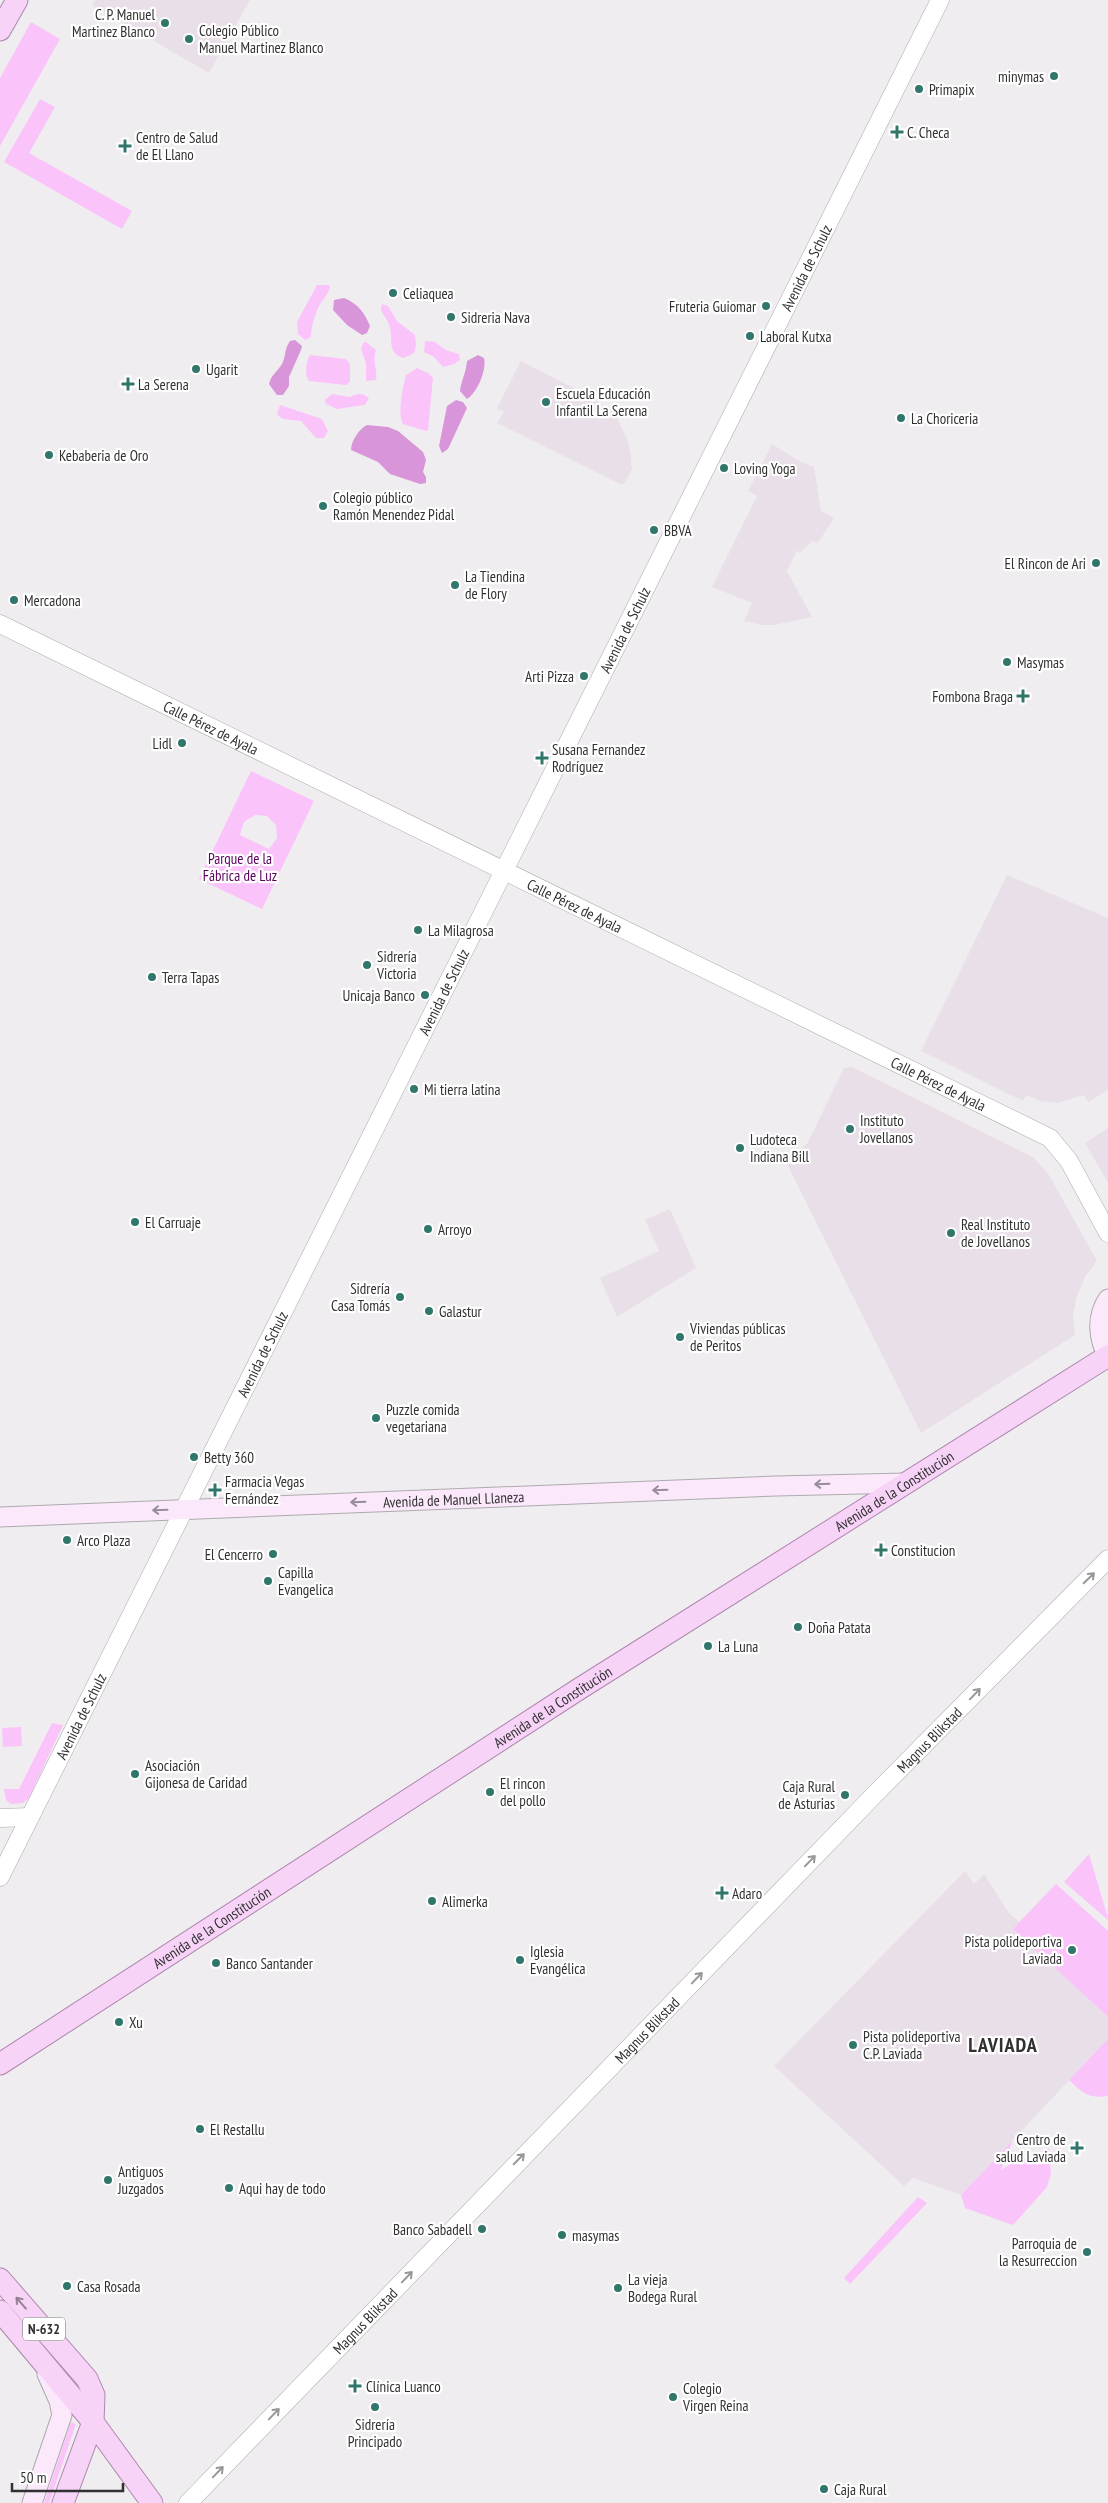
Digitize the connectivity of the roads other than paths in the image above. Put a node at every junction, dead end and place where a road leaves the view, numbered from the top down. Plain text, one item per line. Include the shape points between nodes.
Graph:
1 (17, 0) edge
2 (940, 0) edge
3 (0, 30) edge
4 (0, 624) edge
5 (504, 872) junction
6 (1108, 1233) edge
7 (1108, 1299) edge
8 (1108, 1356) edge
9 (906, 1483) junction
10 (186, 1509) junction
11 (0, 1517) edge
12 (1108, 1560) edge
13 (30, 1817) junction
14 (0, 1818) edge
15 (0, 1877) edge
16 (0, 2064) edge
17 (0, 2279) edge
18 (0, 2311) edge
19 (41, 2361) junction
20 (93, 2422) junction
21 (32, 2503) edge
22 (63, 2503) edge
23 (152, 2503) edge
24 (188, 2503) edge

1 - 3 main road
2 - 5 street, Avenida de Schulz
4 - 5 street, Calle Pérez de Ayala
5 - 6 street, Calle Pérez de Ayala via 1050,1138 1069,1161
5 - 10 street, Avenida de Schulz
7 - 8 main road via 1099,1322 1100,1341
8 - 9 main road, Avenida de la Constitución
9 -> 10 main road, Avenida de Manuel Llaneza
9 - 16 main road, Avenida de la Constitución via 579,1689
10 -> 11 main road, Avenida de Manuel Llaneza
10 - 13 street, Avenida de Schulz
24 -> 12 street, Magnus Blikstad via 872,1797
13 - 14 street
13 - 15 street, Avenida de Schulz
20 -> 17 main road, N-632 via 94,2395 87,2379
18 - 19 main road, N-632
19 - 20 main road, N-632
19 - 21 main road via 59,2400 62,2415
20 - 22 main road
20 - 23 main road

